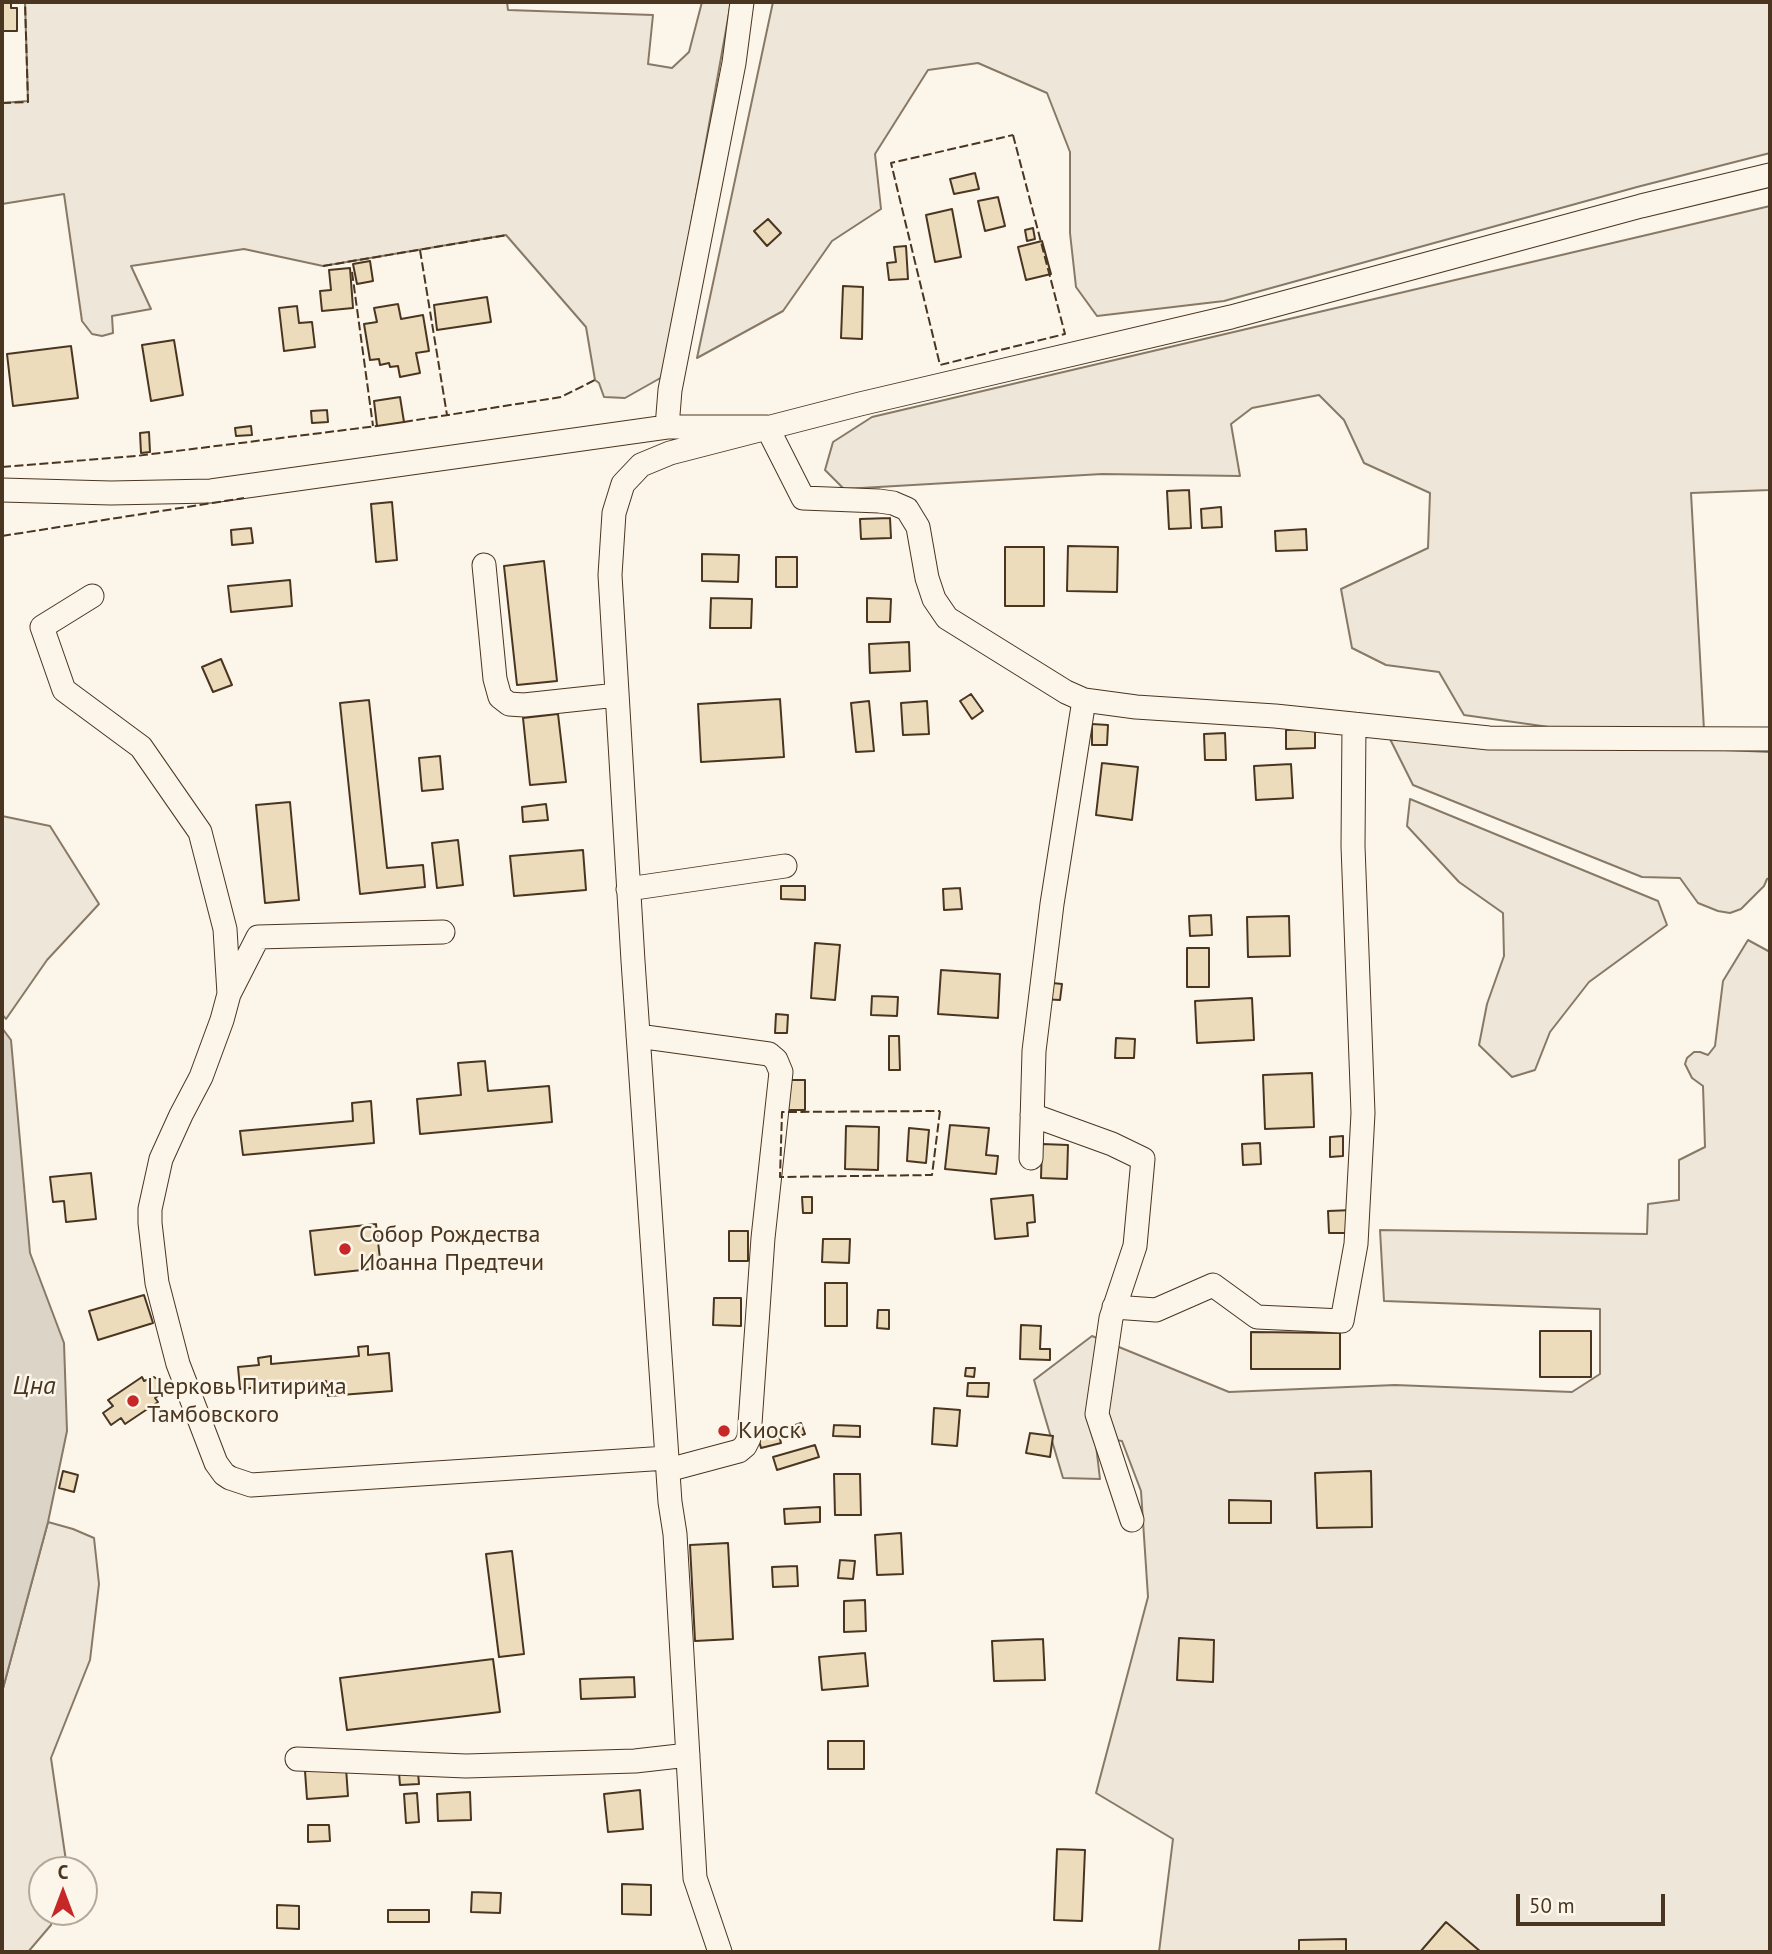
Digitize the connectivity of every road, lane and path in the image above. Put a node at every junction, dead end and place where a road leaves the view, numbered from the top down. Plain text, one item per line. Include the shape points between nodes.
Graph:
1 (742, 2) edge
2 (1770, 175) edge
3 (667, 427) junction
4 (767, 427) junction
5 (2, 490) edge
6 (484, 565) dead end
7 (92, 596) dead end
8 (617, 695) junction
9 (1084, 700) junction
10 (1354, 724) junction
11 (1770, 739) edge
12 (785, 866) dead end
13 (628, 889) junction
14 (443, 932) dead end
15 (229, 994) junction
16 (638, 1036) junction
17 (1032, 1115) junction
18 (1031, 1158) dead end
19 (1114, 1307) junction
20 (667, 1464) junction
21 (1132, 1520) dead end
22 (688, 1755) junction
23 (297, 1759) dead end
24 (720, 1952) edge

1 - 3 street
2 - 4 street via 1231,317
3 - 4 street
3 - 5 street via 211,491
4 - 8 street via 670,453 641,465 623,484 614,513 610,575
4 - 9 street via 803,498 879,501 907,509 918,527 934,599 947,618
6 - 8 street via 500,698 524,705
7 - 15 street via 42,627 64,690 141,747 200,832 225,929
8 - 13 street
9 - 10 street
9 - 17 street via 1052,904 1034,1051
10 - 11 street via 1489,737
10 - 19 street via 1353,846 1363,1112 1356,1244 1342,1321 1257,1317 1213,1285 1156,1310
12 - 13 street
13 - 16 street
14 - 15 street via 258,937
15 - 20 street via 201,1077 161,1159 150,1209 157,1283 178,1364 224,1474 251,1485
16 - 20 street
16 - 20 street via 769,1054 781,1072 749,1438 739,1451
17 - 18 street
17 - 19 street via 1143,1159 1135,1246
19 - 21 street via 1097,1414
20 - 22 street
22 - 23 street via 466,1766
22 - 24 street via 695,1878

